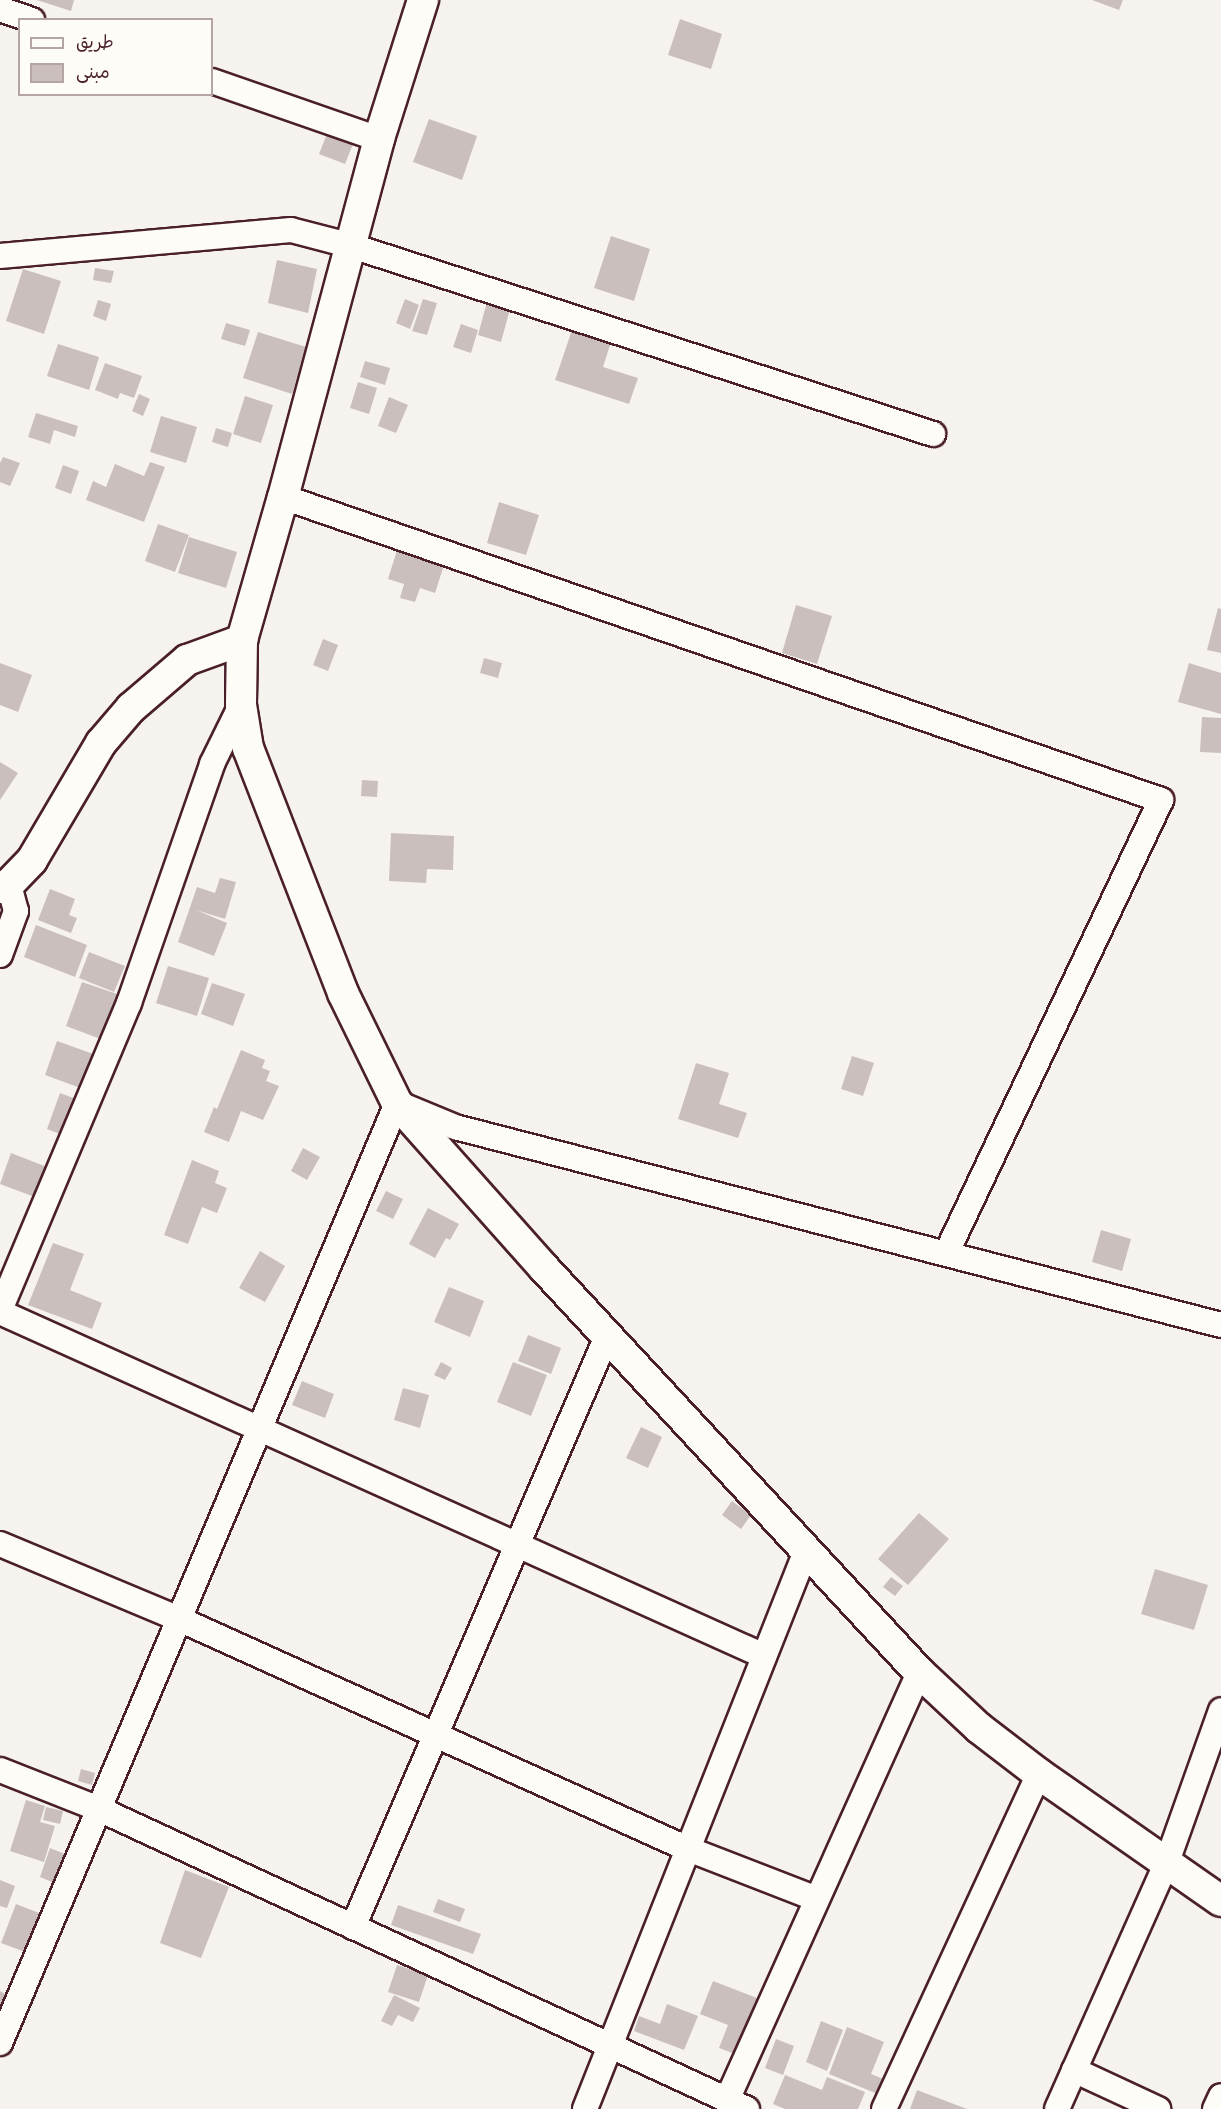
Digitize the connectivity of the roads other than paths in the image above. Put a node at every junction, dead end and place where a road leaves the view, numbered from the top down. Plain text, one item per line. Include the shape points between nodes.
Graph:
1 (423, 0) edge
2 (0, 9) edge
3 (26, 18) edge
4 (213, 81) edge
5 (379, 139) junction
6 (349, 245) junction
7 (0, 256) edge
8 (933, 434) dead end
9 (283, 497) junction
10 (242, 640) junction
11 (241, 705) junction
12 (4, 886) edge
13 (0, 955) edge
14 (397, 1103) junction
15 (946, 1254) junction
16 (0, 1311) edge
17 (1221, 1325) edge
18 (607, 1336) junction
19 (260, 1428) junction
20 (0, 1544) edge
21 (517, 1545) junction
22 (806, 1551) junction
23 (179, 1619) junction
24 (764, 1656) junction
25 (919, 1672) junction
26 (1221, 1710) edge
27 (435, 1736) junction
28 (0, 1770) edge
29 (1039, 1774) junction
30 (99, 1809) junction
31 (688, 1850) junction
32 (1167, 1862) junction
33 (818, 1899) junction
34 (1221, 1900) edge
35 (353, 1927) junction
36 (0, 2043) edge
37 (610, 2046) junction
38 (1074, 2070) junction
39 (1221, 2096) edge
40 (737, 2104) edge
41 (585, 2109) edge
42 (884, 2109) edge
43 (1057, 2109) edge
44 (1158, 2109) edge
45 (1215, 2109) edge

1 - 5 street
2 - 3 street
4 - 5 street
5 - 6 street
6 - 7 street via 291,230
6 - 8 street
6 - 9 street
9 - 10 street
9 - 15 street via 1161,800
10 - 11 street
10 - 12 street via 187,660 131,708 101,743 32,860
11 - 14 street via 248,748 343,993
11 - 16 street via 213,764 129,1004
12 - 13 street via 16,911
14 - 15 street via 455,1127
14 - 18 street
14 - 19 street
15 - 17 street
16 - 19 street
18 - 21 street
18 - 22 street
19 - 21 street
19 - 23 street
20 - 23 street
21 - 24 street
21 - 27 street
22 - 24 street
22 - 25 street
23 - 27 street
23 - 30 street
24 - 31 street
25 - 29 street via 979,1728
25 - 33 street
26 - 32 street
27 - 31 street
27 - 35 street
28 - 30 street
29 - 32 street
29 - 42 street
30 - 35 street
30 - 36 street
31 - 33 street
31 - 37 street
32 - 34 street
32 - 38 street
33 - 40 street
35 - 37 street
37 - 40 street
37 - 41 street
38 - 43 street
38 - 44 street
39 - 45 street

